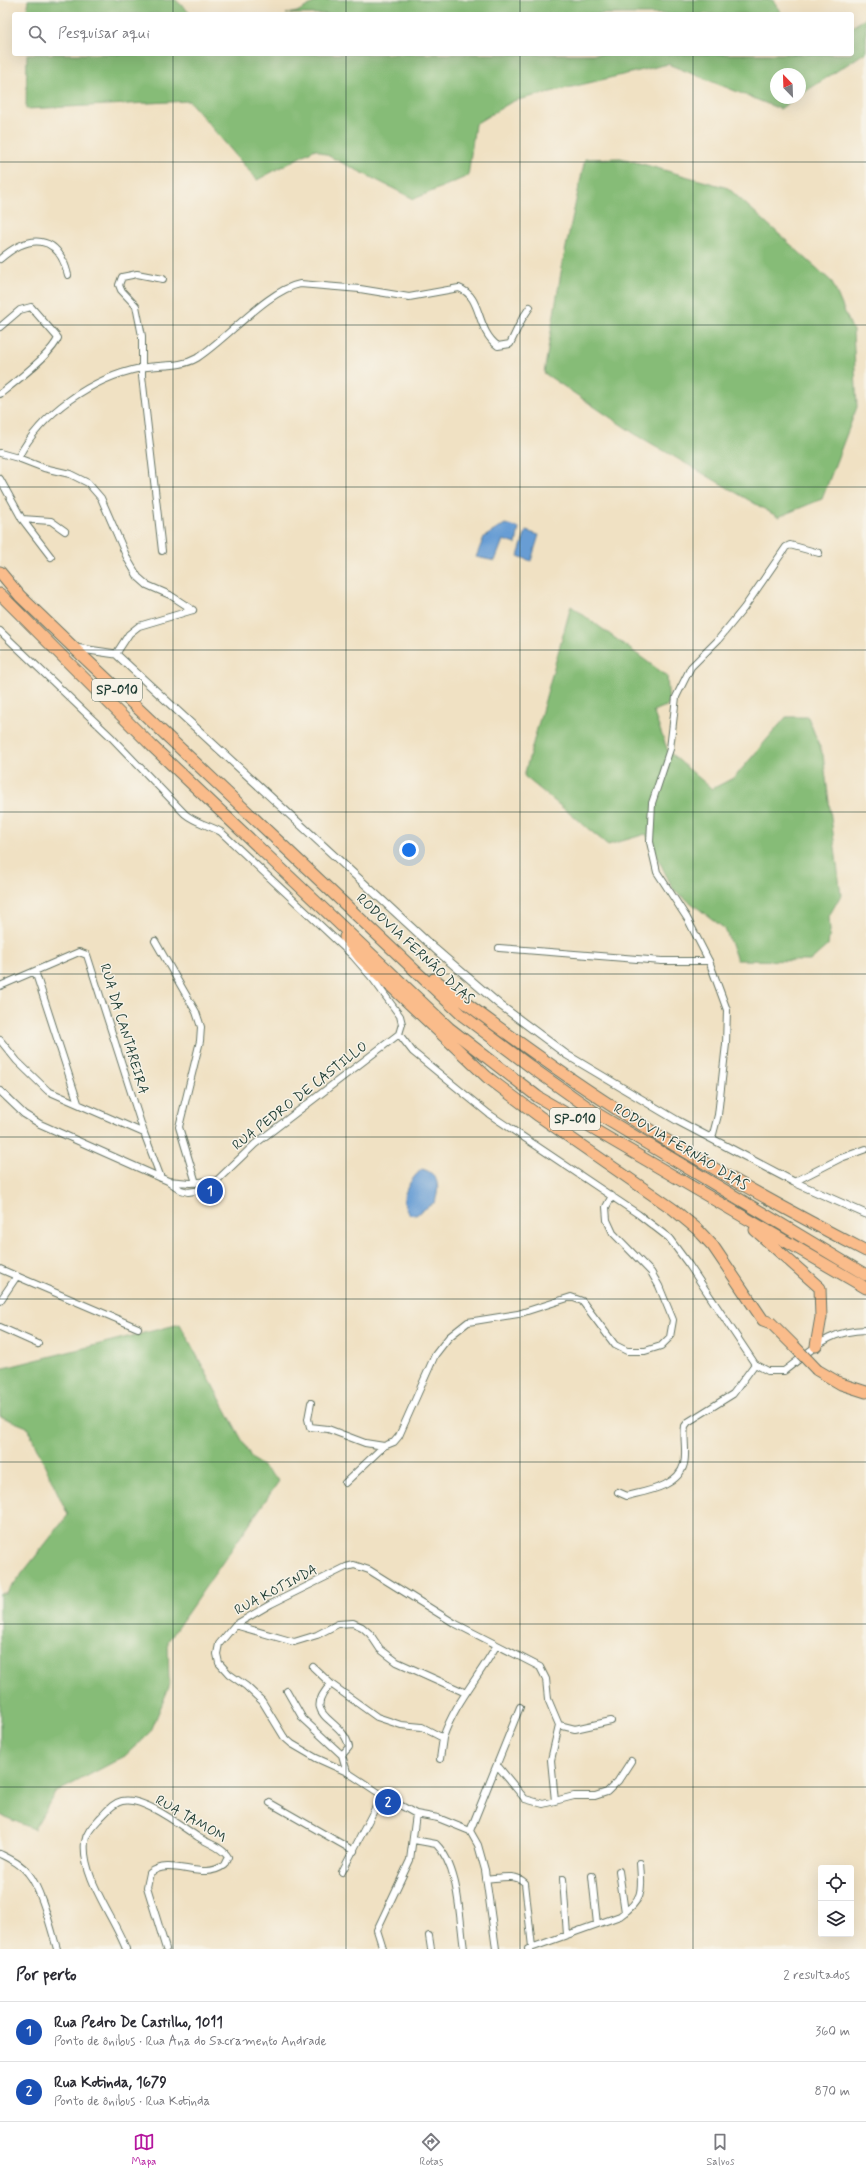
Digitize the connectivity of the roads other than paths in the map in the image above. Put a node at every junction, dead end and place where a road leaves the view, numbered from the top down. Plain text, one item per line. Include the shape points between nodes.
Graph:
1 (0, 259) edge
2 (68, 275) dead end
3 (163, 279) dead end
4 (530, 307) dead end
5 (0, 327) edge
6 (143, 367) junction
7 (0, 394) edge
8 (0, 453) edge
9 (18, 458) junction
10 (0, 479) edge
11 (22, 519) junction
12 (65, 530) dead end
13 (162, 551) dead end
14 (819, 554) dead end
15 (51, 557) dead end
16 (0, 572) edge
17 (0, 594) edge
18 (0, 631) edge
19 (73, 647) junction
20 (116, 654) junction
21 (318, 904) junction
22 (155, 941) dead end
23 (499, 948) dead end
24 (392, 949) junction
25 (709, 961) junction
26 (35, 971) junction
27 (0, 986) edge
28 (439, 1032) junction
29 (399, 1034) junction
30 (0, 1040) edge
31 (504, 1072) junction
32 (0, 1091) edge
33 (78, 1103) junction
34 (144, 1133) junction
35 (712, 1138) junction
36 (866, 1150) edge
37 (161, 1178) junction
38 (218, 1180) junction
39 (168, 1181) junction
40 (196, 1182) junction
41 (794, 1182) junction
42 (612, 1196) junction
43 (733, 1211) junction
44 (866, 1214) edge
45 (863, 1248) edge
46 (0, 1269) edge
47 (866, 1275) edge
48 (17, 1276) junction
49 (866, 1288) edge
50 (0, 1301) edge
51 (0, 1327) edge
52 (138, 1328) dead end
53 (866, 1330) edge
54 (38, 1344) dead end
55 (816, 1346) junction
56 (755, 1364) junction
57 (866, 1392) edge
58 (311, 1403) dead end
59 (384, 1446) junction
60 (345, 1483) dead end
61 (618, 1492) dead end
62 (235, 1625) junction
63 (496, 1646) junction
64 (313, 1667) dead end
65 (331, 1684) junction
66 (287, 1691) dead end
67 (466, 1693) junction
68 (520, 1707) dead end
69 (611, 1721) dead end
70 (559, 1725) junction
71 (443, 1738) junction
72 (342, 1755) junction
73 (440, 1758) dead end
74 (631, 1761) dead end
75 (497, 1765) junction
76 (347, 1772) junction
77 (382, 1795) junction
78 (554, 1801) junction
79 (270, 1803) dead end
80 (416, 1814) junction
81 (470, 1831) junction
82 (414, 1840) junction
83 (354, 1851) junction
84 (0, 1854) edge
85 (640, 1863) dead end
86 (619, 1871) dead end
87 (342, 1872) dead end
88 (592, 1876) dead end
89 (486, 1879) junction
90 (563, 1880) dead end
91 (625, 1912) junction
92 (597, 1924) junction
93 (567, 1935) junction
94 (429, 1936) dead end
95 (530, 1948) edge
96 (57, 1949) edge
97 (126, 1949) edge
98 (166, 1949) edge
99 (384, 1949) edge
100 (431, 1949) edge
101 (464, 1949) edge
102 (496, 1949) edge

1 - 2 street via 20,246 35,242 47,243 53,245 60,253
3 - 6 street via 132,274 122,277 119,285 120,290 136,306 142,336
4 - 6 street via 510,344 498,346 485,333 473,297 459,288 409,297 360,289 300,284 280,291 194,360
5 - 7 street via 20,310 31,307 58,338 22,376
6 - 9 street via 102,381 68,403 35,430
6 - 13 street
8 - 9 street
9 - 20 street via 70,474 88,483 100,498 138,577 147,585 170,595 193,610 139,626 129,634
10 - 11 street
11 - 12 street via 51,521
11 - 15 street
14 - 25 street via 790,545 786,547 744,608 718,640 691,667 676,697 670,749 652,803 650,842 656,872 688,918
16 - 19 highway, RODOVIA FERNÃO DIAS / SP-010 via 20,596
17 - 21 highway, RODOVIA FERNÃO DIAS / SP-010 via 152,746
18 - 29 street via 112,738 184,814 195,822 221,832 352,956 378,985 400,1016 402,1024
19 - 20 street
19 - 24 highway, RODOVIA FERNÃO DIAS / SP-010
20 - 35 street via 429,944 500,1005 567,1055
21 - 28 highway via 360,957
21 - 31 highway, RODOVIA FERNÃO DIAS / SP-010 via 449,1028
22 - 40 street via 196,1012 201,1027 200,1041 179,1126
23 - 25 street via 662,961
24 - 45 highway via 540,1057 629,1117 768,1199
24 - 47 highway, RODOVIA FERNÃO DIAS / SP-010 via 462,1015 596,1113
25 - 35 street via 724,1000 728,1019 718,1115
26 - 27 street, RUA DA CANTAREIRA
26 - 33 street
26 - 34 street, RUA DA CANTAREIRA via 79,952 87,955
28 - 31 highway
28 - 57 highway, bridge via 487,1077 673,1209 697,1229 713,1246 763,1320 771,1323 817,1370 841,1384
29 - 38 street, RUA PEDRO DE CASTILLO via 267,1135
29 - 42 street via 413,1052 489,1114
30 - 33 street via 17,1062 48,1091
31 - 43 highway, RODOVIA FERNÃO DIAS / SP-010 via 538,1097
32 - 37 street via 24,1114 40,1124
33 - 34 street
34 - 37 street, RUA DA CANTAREIRA
35 - 41 street
36 - 41 street via 841,1158
37 - 39 street
38 - 39 street, RUA PEDRO DE CASTILLO via 208,1189 188,1192
38 - 40 street
39 - 40 street
41 - 44 street
42 - 56 street via 669,1238
42 - 59 street via 606,1207 607,1220 613,1233 651,1272 659,1286 673,1320 670,1337 661,1346 645,1351 627,1351 614,1345 582,1301 571,1297 518,1314 468,1322 435,1354 399,1436 394,1442
43 - 49 highway, RODOVIA FERNÃO DIAS / SP-010
43 - 55 highway via 820,1288 821,1318
46 - 48 street
48 - 50 street
48 - 52 street
51 - 54 street
53 - 55 street via 832,1335
55 - 56 street via 784,1371 768,1370
56 - 61 street via 733,1394 685,1426 684,1465 673,1480 627,1496
58 - 59 street via 308,1419 310,1427 328,1429 365,1443
59 - 60 street
62 - 63 street, RUA KOTINDA via 354,1565 377,1574 428,1608
62 - 67 street via 294,1642 317,1636 338,1624 353,1623 370,1634 380,1649 397,1662
62 - 76 street, RUA KOTINDA via 217,1648 217,1659 221,1667 262,1701 287,1740 316,1758
63 - 67 street via 482,1672
63 - 70 street, RUA KOTINDA via 540,1667 546,1679 548,1699
64 - 65 street
65 - 71 street via 377,1717 401,1725 422,1727
65 - 72 street via 323,1692 318,1704 320,1711 345,1737 348,1747
66 - 72 street via 303,1719
67 - 71 street
68 - 75 street
69 - 70 street via 574,1729
70 - 78 street via 551,1760
71 - 73 street
72 - 76 street
74 - 78 street via 607,1792
75 - 78 street via 525,1799 543,1804
75 - 81 street
76 - 77 street, RUA KOTINDA
77 - 80 street, RUA KOTINDA
77 - 83 street
79 - 83 street
80 - 81 street, RUA KOTINDA via 438,1818
80 - 82 street
81 - 89 street via 478,1845
82 - 99 street via 410,1860 377,1930
82 - 101 street via 436,1844 448,1861 454,1876
83 - 87 street
84 - 96 street via 29,1873
85 - 91 street via 642,1890 632,1908
86 - 91 street
88 - 92 street
89 - 95 street via 510,1877 522,1879 526,1883
89 - 102 street
90 - 93 street
91 - 92 street
92 - 93 street
93 - 95 street
94 - 100 street
97 - 98 street, RUA TAMOM via 94,1883 86,1857 85,1843 90,1830 113,1805 129,1801 171,1818 199,1838 221,1849 228,1857 224,1865 214,1870 162,1867 150,1873 147,1887

